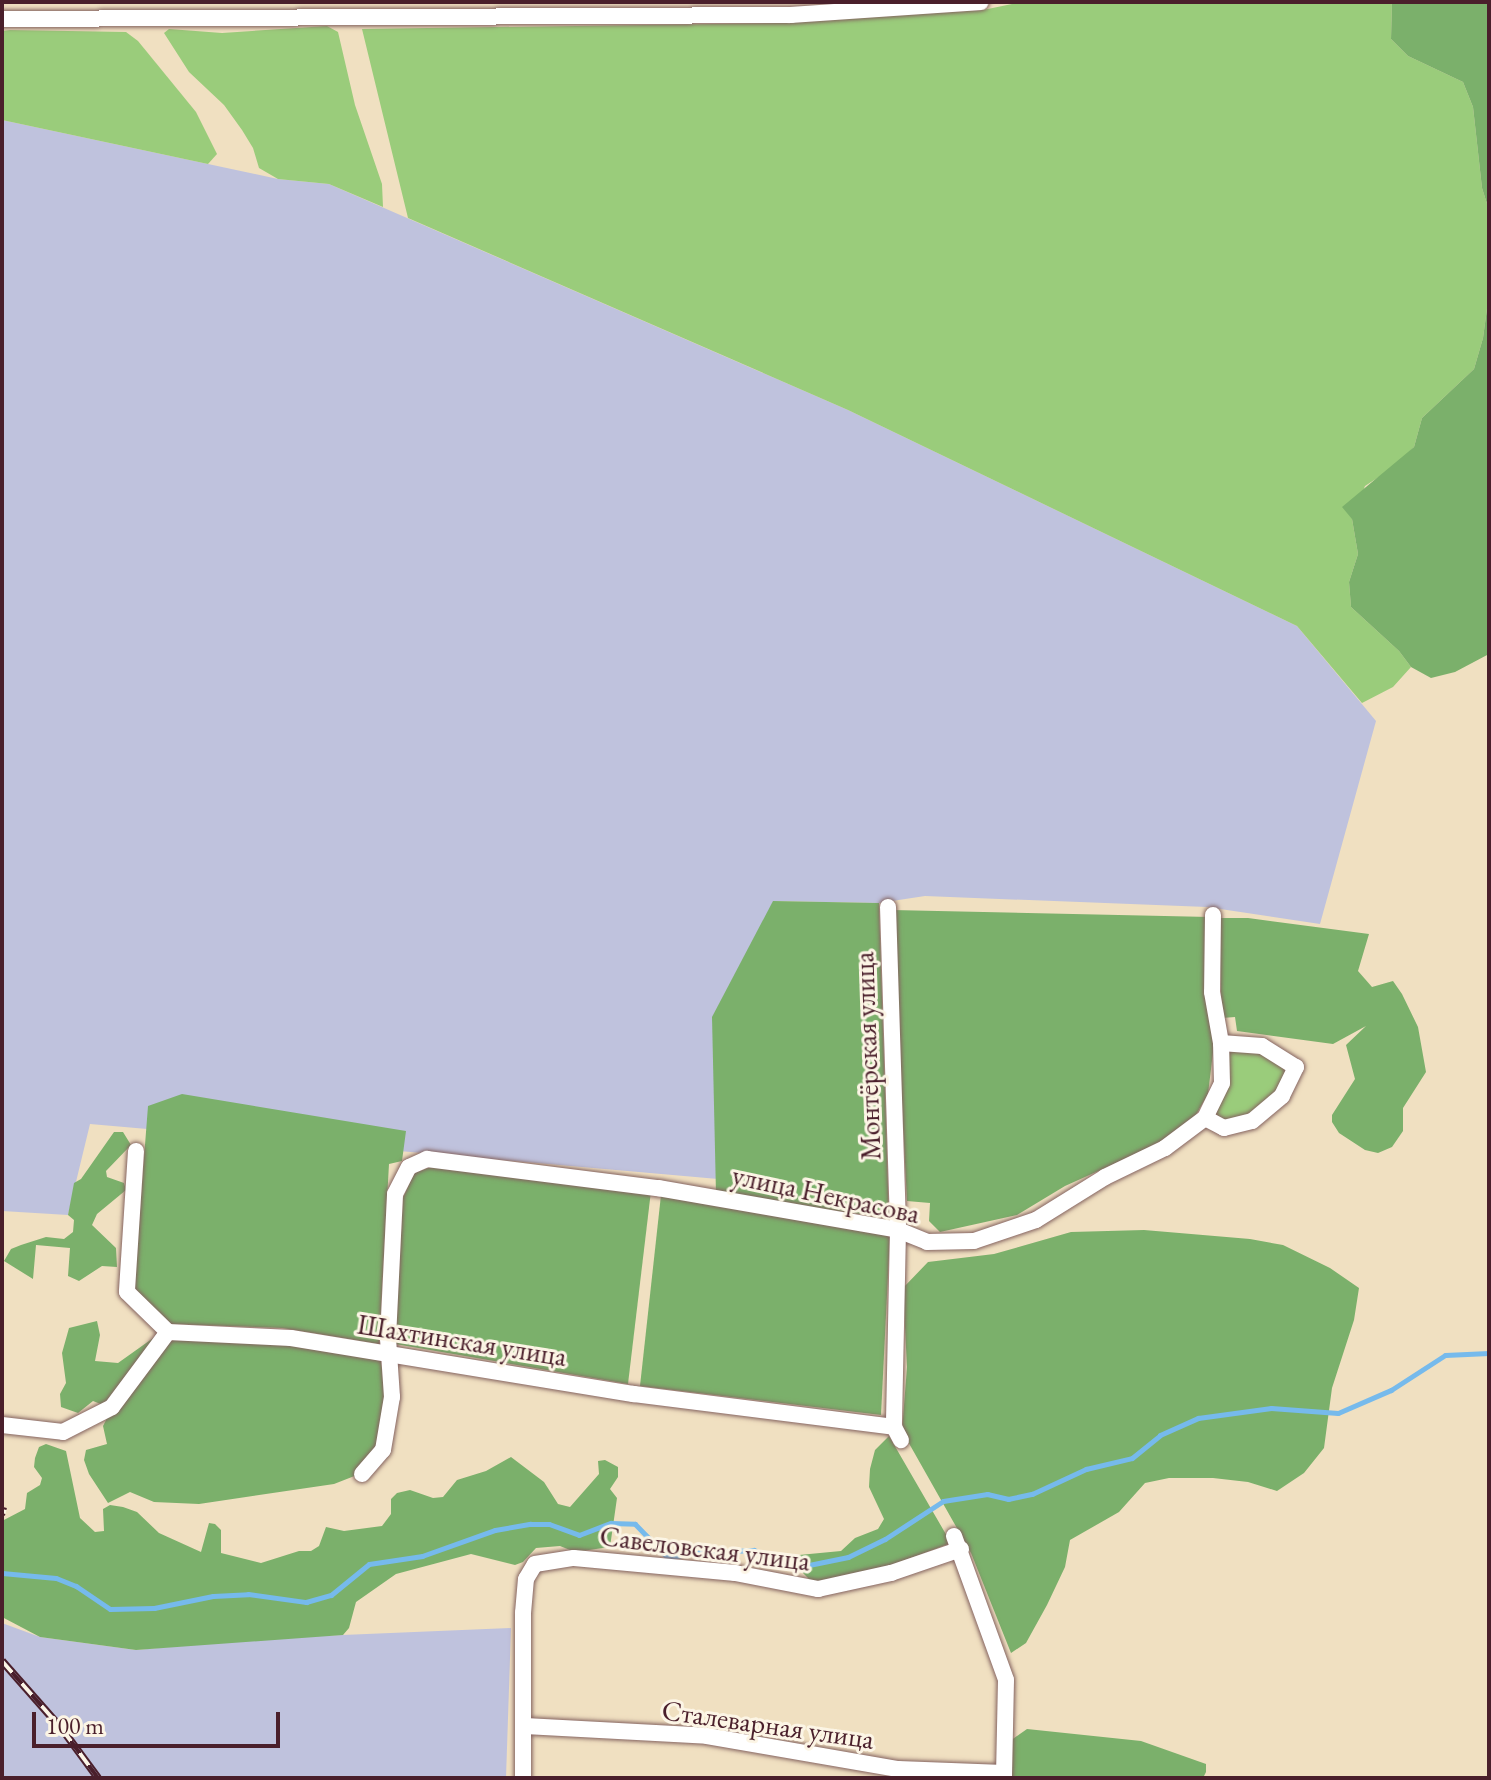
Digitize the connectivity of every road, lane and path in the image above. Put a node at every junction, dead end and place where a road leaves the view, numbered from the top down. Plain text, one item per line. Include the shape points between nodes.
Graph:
1 (981, 2) edge
2 (655, 9) edge
3 (2, 19) edge
4 (888, 907) dead end
5 (1213, 915) dead end
6 (1221, 1043) junction
7 (1205, 1118) junction
8 (136, 1151) dead end
9 (898, 1230) junction
10 (168, 1332) junction
11 (388, 1356) junction
12 (2, 1425) edge
13 (898, 1434) joint
14 (362, 1474) dead end
15 (525, 1726) junction
16 (1004, 1776) edge
17 (523, 1778) edge

1 - 2 street via 791,15
2 - 3 street
4 - 9 street, Монтёрская улица
5 - 6 street, улица Некрасова via 1212,992
6 - 7 street, улица Некрасова via 1222,1083
6 - 7 street via 1262,1046 1296,1067 1282,1096 1252,1121 1224,1128
7 - 9 street, улица Некрасова via 1165,1148 1036,1220 974,1241 927,1242
8 - 10 street via 127,1292
9 - 11 street, улица Некрасова via 518,1168 427,1159 409,1167 395,1194
9 - 13 street, Монтёрская улица
10 - 11 street, Шахтинская улица via 291,1338
10 - 12 street via 112,1407 63,1432
11 - 13 street, Шахтинская улица
11 - 14 street via 392,1397 383,1450
15 - 16 street, Сталеварная улица via 707,1736 898,1769
15 - 16 street, Савеловская улица via 523,1613 526,1579 535,1564 574,1558 735,1573 818,1589 891,1573 957,1543 1006,1680
15 - 17 street

